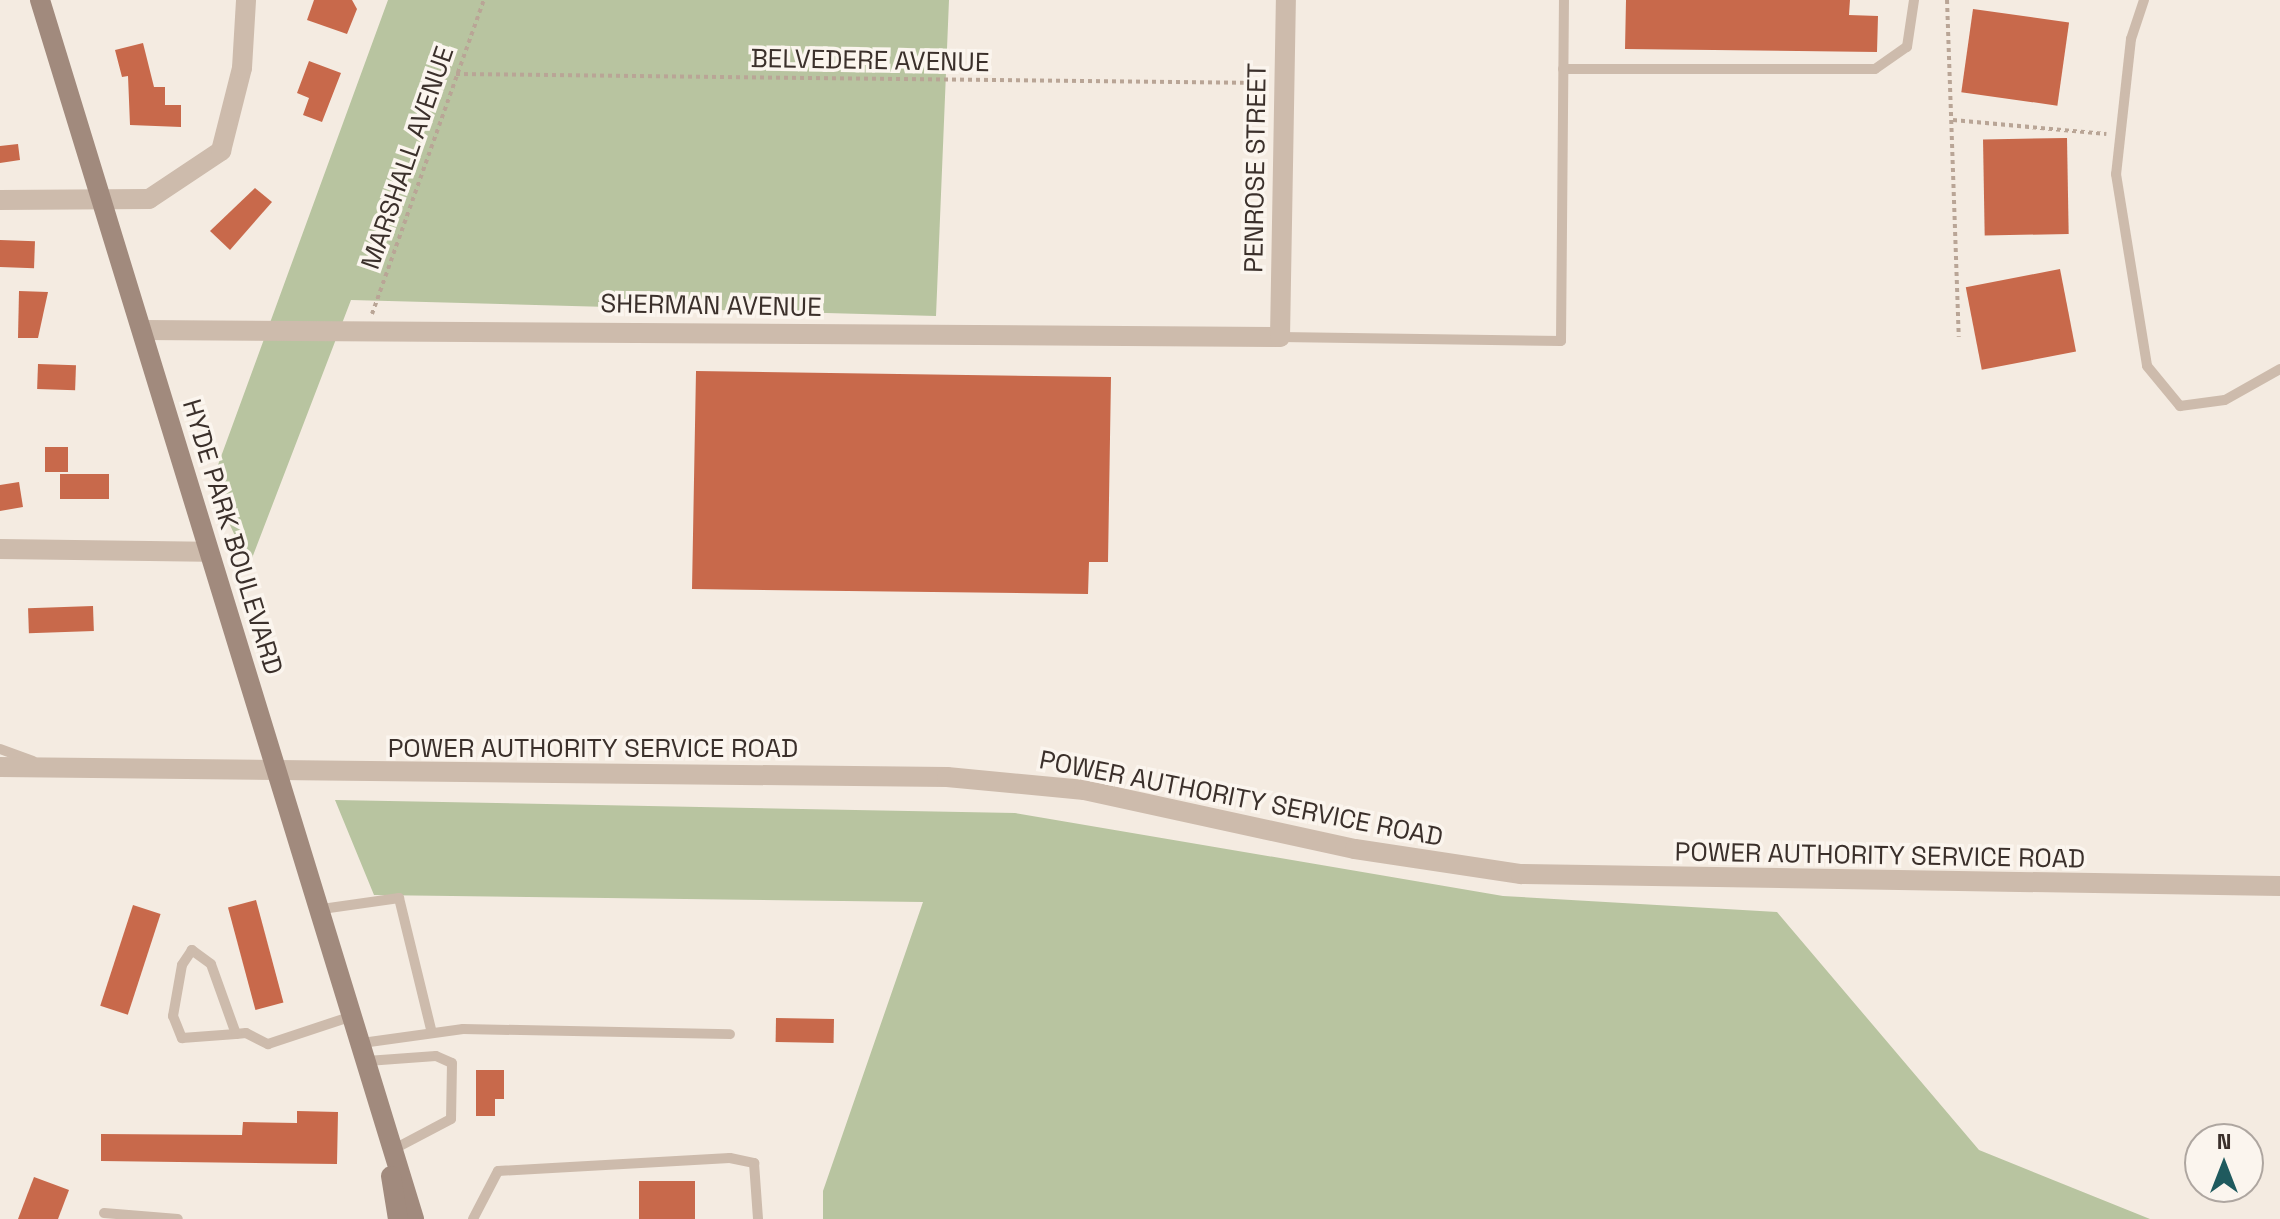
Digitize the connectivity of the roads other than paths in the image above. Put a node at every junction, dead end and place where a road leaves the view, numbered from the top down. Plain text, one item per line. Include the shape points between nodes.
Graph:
1 (40, 0) edge
2 (246, 0) edge
3 (1286, 0) edge
4 (1564, 0) edge
5 (1914, 0) edge
6 (2144, 0) edge
7 (1563, 69) junction
8 (0, 200) edge
9 (102, 201) junction
10 (142, 330) junction
11 (1280, 337) junction
12 (2280, 369) edge
13 (0, 549) edge
14 (205, 552) junction
15 (0, 749) edge
16 (0, 767) edge
17 (54, 768) junction
18 (281, 775) junction
19 (2280, 886) edge
20 (322, 909) junction
21 (353, 1015) junction
22 (432, 1033) junction
23 (236, 1034) junction
24 (730, 1034) dead end
25 (364, 1052) junction
26 (376, 1090) junction
27 (394, 1149) junction
28 (104, 1213) dead end
29 (178, 1219) edge
30 (398, 1219) edge
31 (414, 1219) edge
32 (473, 1219) edge
33 (758, 1219) edge

1 - 9 main road, HYDE PARK BOULEVARD
2 - 9 street via 242,68 221,151 149,199
3 - 11 street, PENROSE STREET
4 - 7 lane
5 - 7 lane via 1907,47 1875,69
6 - 12 lane via 2131,39 2116,174 2147,366 2180,406 2225,400
7 - 11 lane via 1561,341
8 - 9 street
9 - 10 main road, HYDE PARK BOULEVARD
10 - 11 street, SHERMAN AVENUE
10 - 14 main road, HYDE PARK BOULEVARD
13 - 14 street
14 - 18 main road, HYDE PARK BOULEVARD
15 - 17 lane
16 - 17 street, POWER AUTHORITY SERVICE ROAD
17 - 18 street, POWER AUTHORITY SERVICE ROAD
18 - 19 street, POWER AUTHORITY SERVICE ROAD via 978,779 1084,790 1355,849 1521,874
18 - 20 main road, HYDE PARK BOULEVARD
20 - 21 main road, HYDE PARK BOULEVARD
20 - 22 lane via 399,898
21 - 23 lane via 268,1044
21 - 25 main road, HYDE PARK BOULEVARD
22 - 24 lane via 526,1028
22 - 25 lane
23 - 23 lane via 176,1035 182,965 192,950 211,964
25 - 26 main road, HYDE PARK BOULEVARD
25 - 27 lane via 436,1056 452,1063 451,1119 429,1137
26 - 27 main road, HYDE PARK BOULEVARD
26 - 30 main road, HYDE PARK BOULEVARD
27 - 31 main road, HYDE PARK BOULEVARD
28 - 29 lane
32 - 33 lane via 498,1171 730,1158 754,1163

